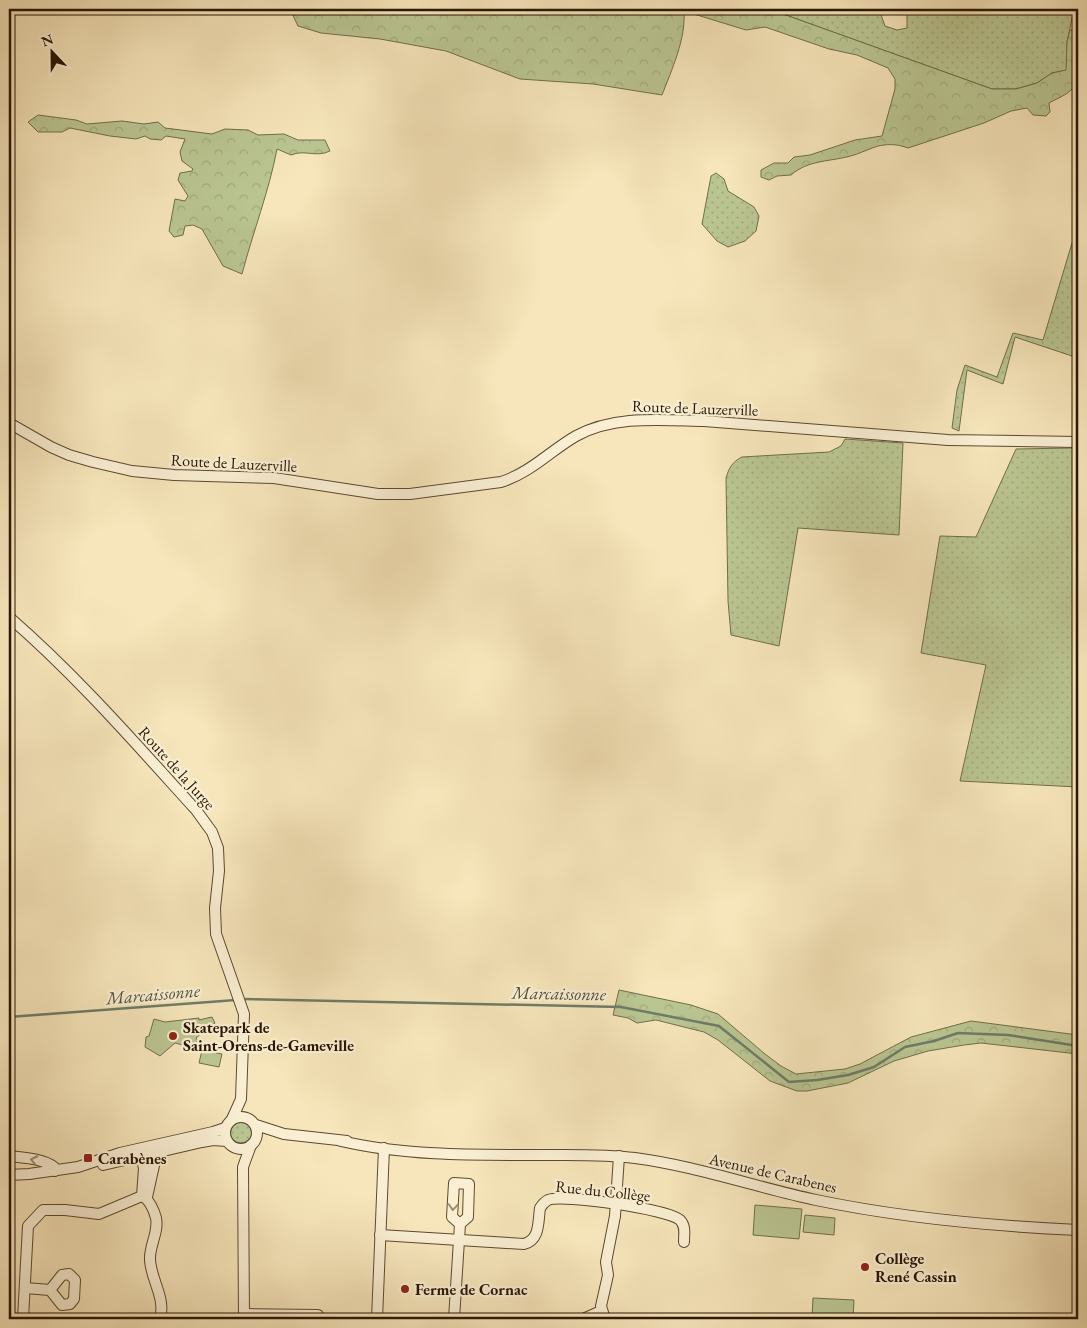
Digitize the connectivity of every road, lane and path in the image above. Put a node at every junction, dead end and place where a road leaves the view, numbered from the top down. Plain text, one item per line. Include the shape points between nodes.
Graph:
1 (9, 423) edge
2 (1078, 442) edge
3 (9, 617) edge
4 (241, 1099) junction
5 (232, 1118) junction
6 (253, 1122) junction
7 (225, 1128) junction
8 (284, 1134) junction
9 (341, 1141) junction
10 (230, 1144) junction
11 (253, 1144) junction
12 (384, 1148) junction
13 (144, 1152) junction
14 (157, 1152) junction
15 (460, 1153) junction
16 (9, 1156) edge
17 (619, 1156) junction
18 (243, 1167) junction
19 (55, 1171) junction
20 (9, 1175) edge
21 (145, 1197) junction
22 (616, 1204) junction
23 (460, 1224) dead end
24 (1078, 1230) edge
25 (380, 1235) junction
26 (459, 1240) junction
27 (684, 1242) dead end
28 (25, 1288) junction
29 (50, 1290) dead end
30 (318, 1315) dead end
31 (605, 1315) edge
32 (244, 1317) edge
33 (23, 1319) edge
34 (160, 1319) edge
35 (377, 1319) edge
36 (454, 1319) edge
37 (583, 1319) edge

1 - 2 street, Route de Lauzerville via 60,451 112,467 174,475 274,478 385,494 448,490 511,479 576,436 623,422 674,420 975,441
3 - 4 street, Route de la Jurge via 69,672 196,810 216,840 219,858 216,934 245,1025
4 - 5 street, Route de la Jurge
4 - 6 street, Route de la Jurge
5 - 6 street via 244,1116
5 - 7 street
6 - 8 street, Avenue de Carabenes
6 - 11 street via 257,1134
7 - 10 street via 224,1135
7 - 13 street
8 - 9 street, Avenue de Carabenes
8 - 11 street, Avenue de Carabenes via 267,1136
9 - 12 street, Avenue de Carabenes
9 - 15 street, Avenue de Carabenes
10 - 11 street via 240,1149
10 - 14 street via 213,1140
10 - 18 street
11 - 18 street
12 - 15 street, Avenue de Carabenes
12 - 25 street
13 - 14 street
13 - 19 street via 120,1153
13 - 21 street
14 - 21 street
15 - 17 street, Avenue de Carabenes
19 -> 16 street via 51,1164
17 - 22 street
17 - 24 street, Avenue de Carabenes via 683,1167 879,1212 953,1222
18 - 32 street
19 - 20 street
21 - 28 street via 99,1214 43,1210 28,1226
21 - 34 street via 156,1218 150,1258 163,1310
22 - 26 street, Rue du Collège via 548,1200 540,1208 537,1232 528,1243
22 - 27 street, Rue du Collège via 674,1216 683,1224
22 - 31 street via 606,1262 608,1275 601,1301
23 - 26 street
25 - 26 street, Rue du Collège
25 - 35 street
26 - 36 street
28 - 29 street
28 - 33 street
30 - 32 street
31 - 37 street

